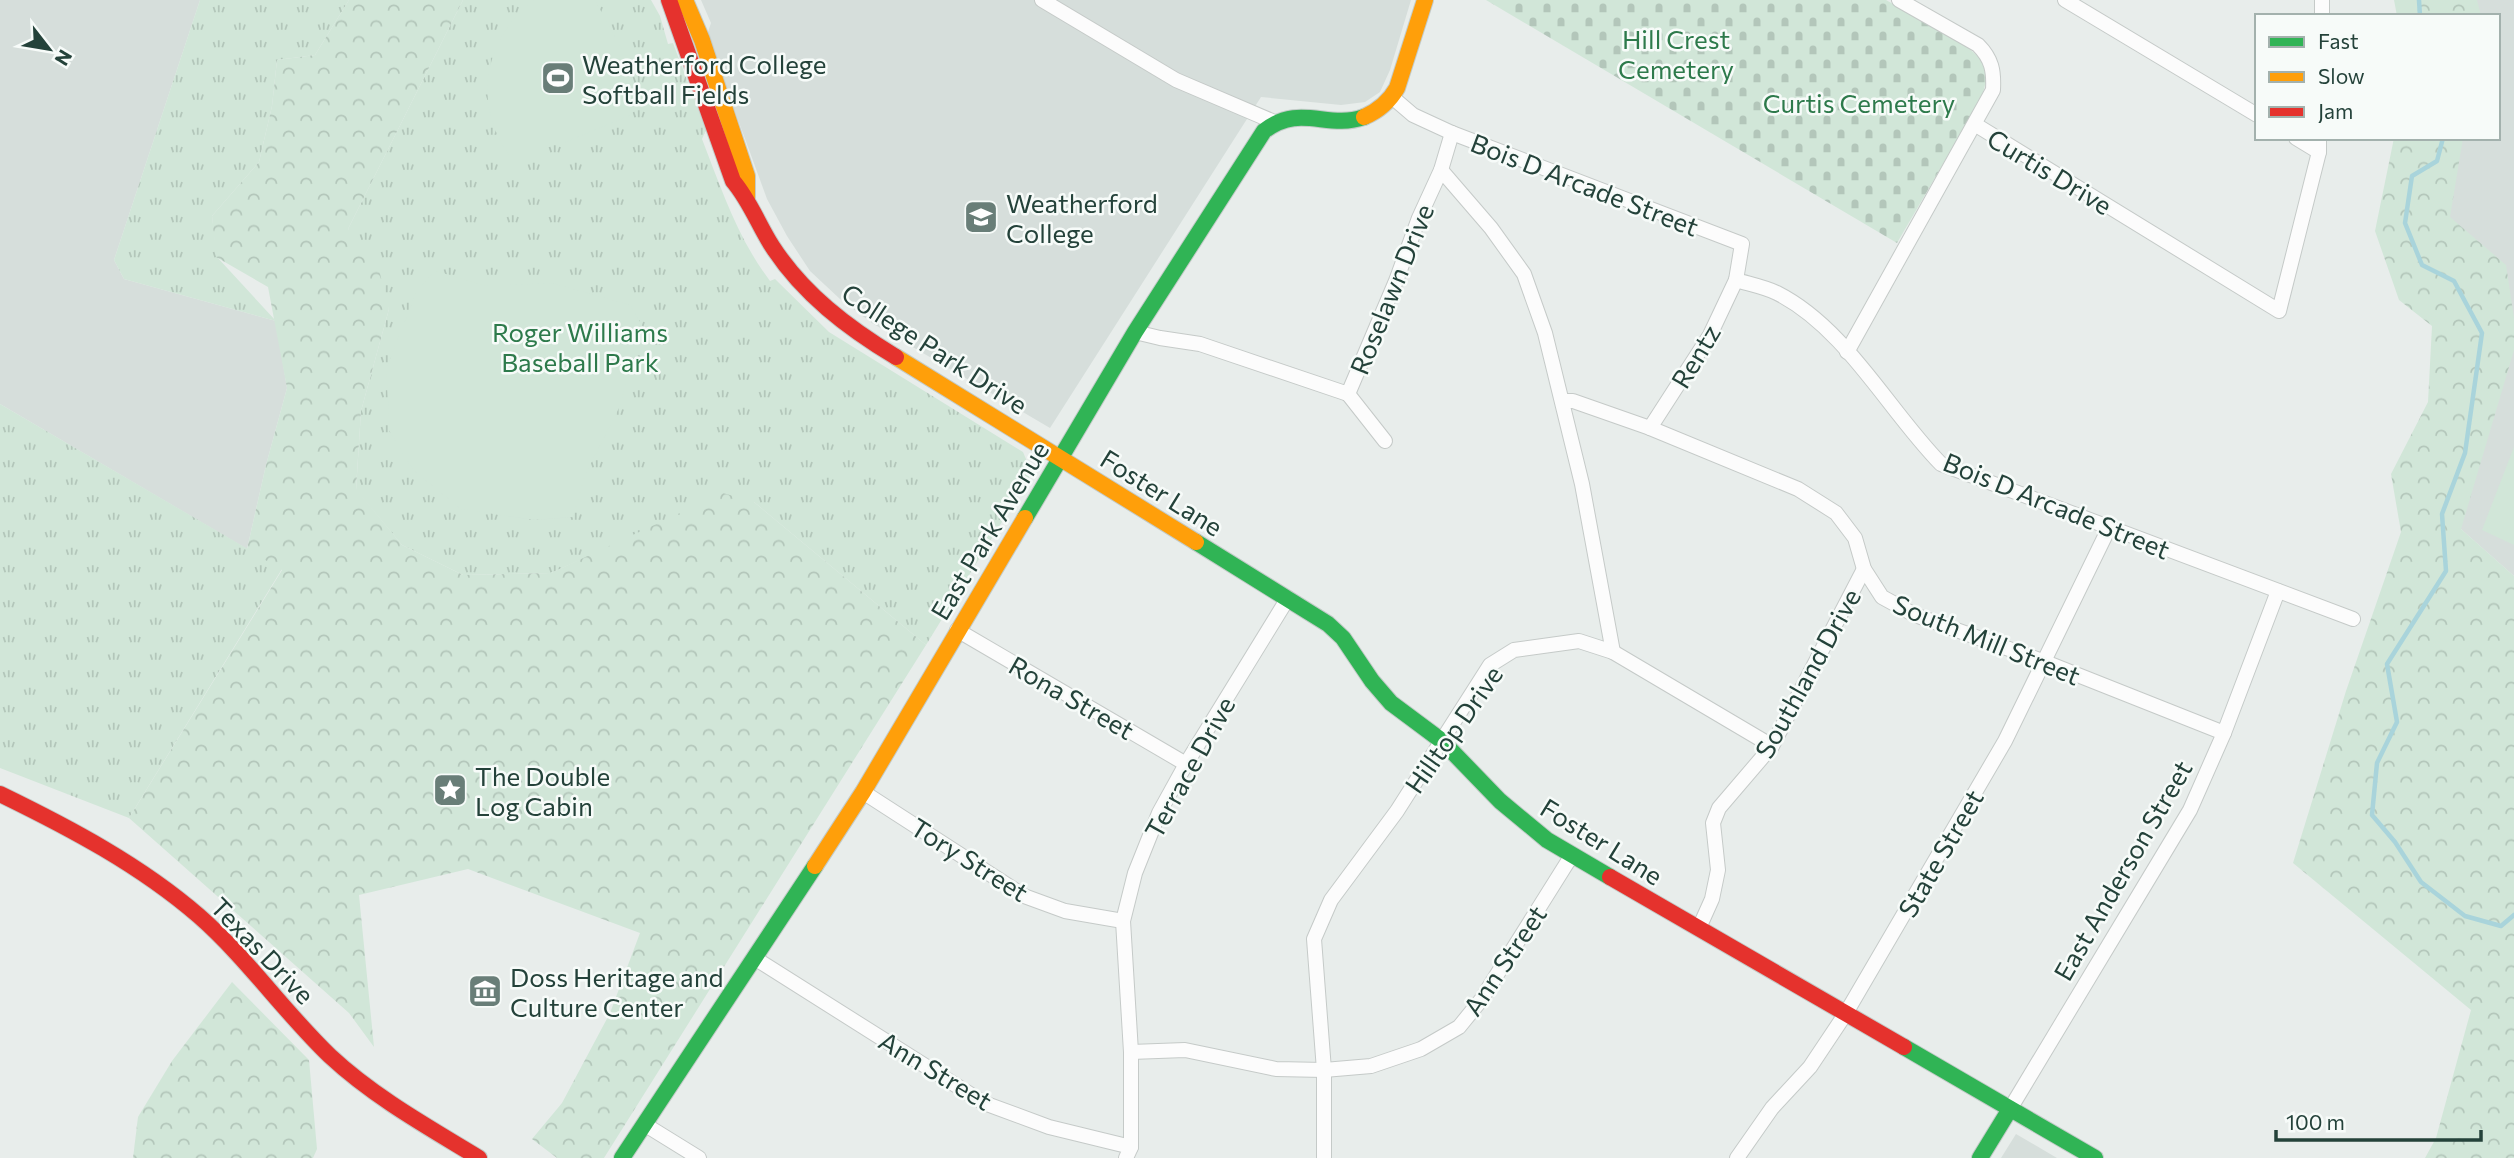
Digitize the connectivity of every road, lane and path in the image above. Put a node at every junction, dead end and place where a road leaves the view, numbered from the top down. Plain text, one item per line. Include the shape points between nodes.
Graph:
1 (669, 0) edge
2 (685, 0) edge
3 (1042, 0) edge
4 (1425, 0) edge
5 (1899, 0) edge
6 (2065, 0) edge
7 (1392, 97) junction
8 (2255, 114) edge
9 (1272, 121) junction
10 (1976, 125) junction
11 (1452, 134) junction
12 (2319, 145) edge
13 (1441, 170) junction
14 (747, 198) junction
15 (1736, 280) junction
16 (1135, 332) junction
17 (1847, 352) junction
18 (1348, 394) junction
19 (1563, 401) junction
20 (1650, 428) junction
21 (1385, 441) dead end
22 (1061, 458) junction
23 (2109, 528) junction
24 (1864, 569) junction
25 (2278, 591) junction
26 (1288, 598) junction
27 (2353, 619) dead end
28 (957, 630) junction
29 (1613, 652) junction
30 (2045, 662) junction
31 (2224, 733) junction
32 (1441, 741) junction
33 (1772, 746) junction
34 (1186, 764) junction
35 (863, 792) junction
36 (0, 794) edge
37 (1572, 855) junction
38 (1123, 921) junction
39 (1699, 928) junction
40 (756, 959) junction
41 (1846, 1013) junction
42 (1132, 1052) junction
43 (1324, 1070) junction
44 (2010, 1109) junction
45 (644, 1124) junction
46 (1128, 1152) edge
47 (479, 1158) edge
48 (622, 1158) edge
49 (699, 1158) edge
50 (1324, 1158) edge
51 (1737, 1158) edge
52 (1980, 1158) edge
53 (2095, 1158) edge

1 - 14 street, College Park Drive via 733,181
2 - 14 street, College Park Drive via 747,176
3 - 9 street via 1176,80
4 - 7 street
5 - 10 street, Curtis Drive via 1988,55 1994,72 1993,90
6 - 8 street
7 - 9 street via 1369,117 1356,120 1303,117
7 - 11 street, Bois D Arcade Street via 1413,115
9 - 16 street, East Park Avenue
10 - 12 street, Curtis Drive via 2279,311
10 - 17 street
11 - 13 street, Roselawn Drive
11 - 15 street, Bois D Arcade Street via 1742,244
13 - 18 street, Roselawn Drive
13 - 19 street via 1524,274
14 - 22 street, College Park Drive via 782,260 834,316
15 - 17 street, Bois D Arcade Street via 1776,293 1814,317
15 - 20 street, Rentz via 1710,335
16 - 18 street, Roselawn Drive via 1200,344
16 - 22 street, East Park Avenue
17 - 23 street, Bois D Arcade Street via 1941,464
18 - 21 street
19 - 20 street, South Mill Street
19 - 29 street
20 - 24 street, South Mill Street via 1798,489 1836,513 1855,538
22 - 26 street, Foster Lane
22 - 28 street, East Park Avenue
23 - 25 street, Bois D Arcade Street
23 - 30 street, State Street
24 - 30 street, South Mill Street via 1882,597 1915,615
24 - 33 street, Southland Drive
25 - 27 street, Bois D Arcade Street
25 - 31 street, East Anderson Street
26 - 32 street, Foster Lane via 1343,638 1391,703
26 - 34 street, Terrace Drive
28 - 34 street, Rona Street
28 - 35 street, East Park Avenue
29 - 32 street, Hilltop Drive via 1579,641 1514,650 1490,665
29 - 33 street, Hilltop Drive
30 - 31 street, South Mill Street
30 - 41 street, State Street via 2006,741
31 - 44 street, East Anderson Street via 2190,810
32 - 37 street, Foster Lane via 1523,821
32 - 43 street, Hilltop Drive via 1397,811 1331,900 1314,939
33 - 39 street, Southland Drive via 1719,808 1713,823 1718,870
34 - 38 street, Terrace Drive via 1159,813 1135,873
35 - 38 street, Tory Street via 1024,896 1065,911
35 - 40 street, East Park Avenue
36 - 47 street, Texas Drive via 142,872 200,917 349,1072
37 - 39 street, Foster Lane
37 - 43 street, Ann Street via 1492,985 1459,1027 1421,1049 1371,1066
38 - 42 street, Terrace Drive
39 - 41 street, Foster Lane
40 - 45 street, East Park Avenue
40 - 46 street, Ann Street via 984,1103
41 - 44 street, Foster Lane
41 - 51 street, State Street via 1810,1067 1772,1108
42 - 43 street, Ann Street via 1185,1050 1276,1069
42 - 46 street, Terrace Drive
43 - 50 street, Hilltop Drive
44 - 52 street, East Anderson Street
44 - 53 street, Foster Lane
45 - 48 street, East Park Avenue
45 - 49 street

